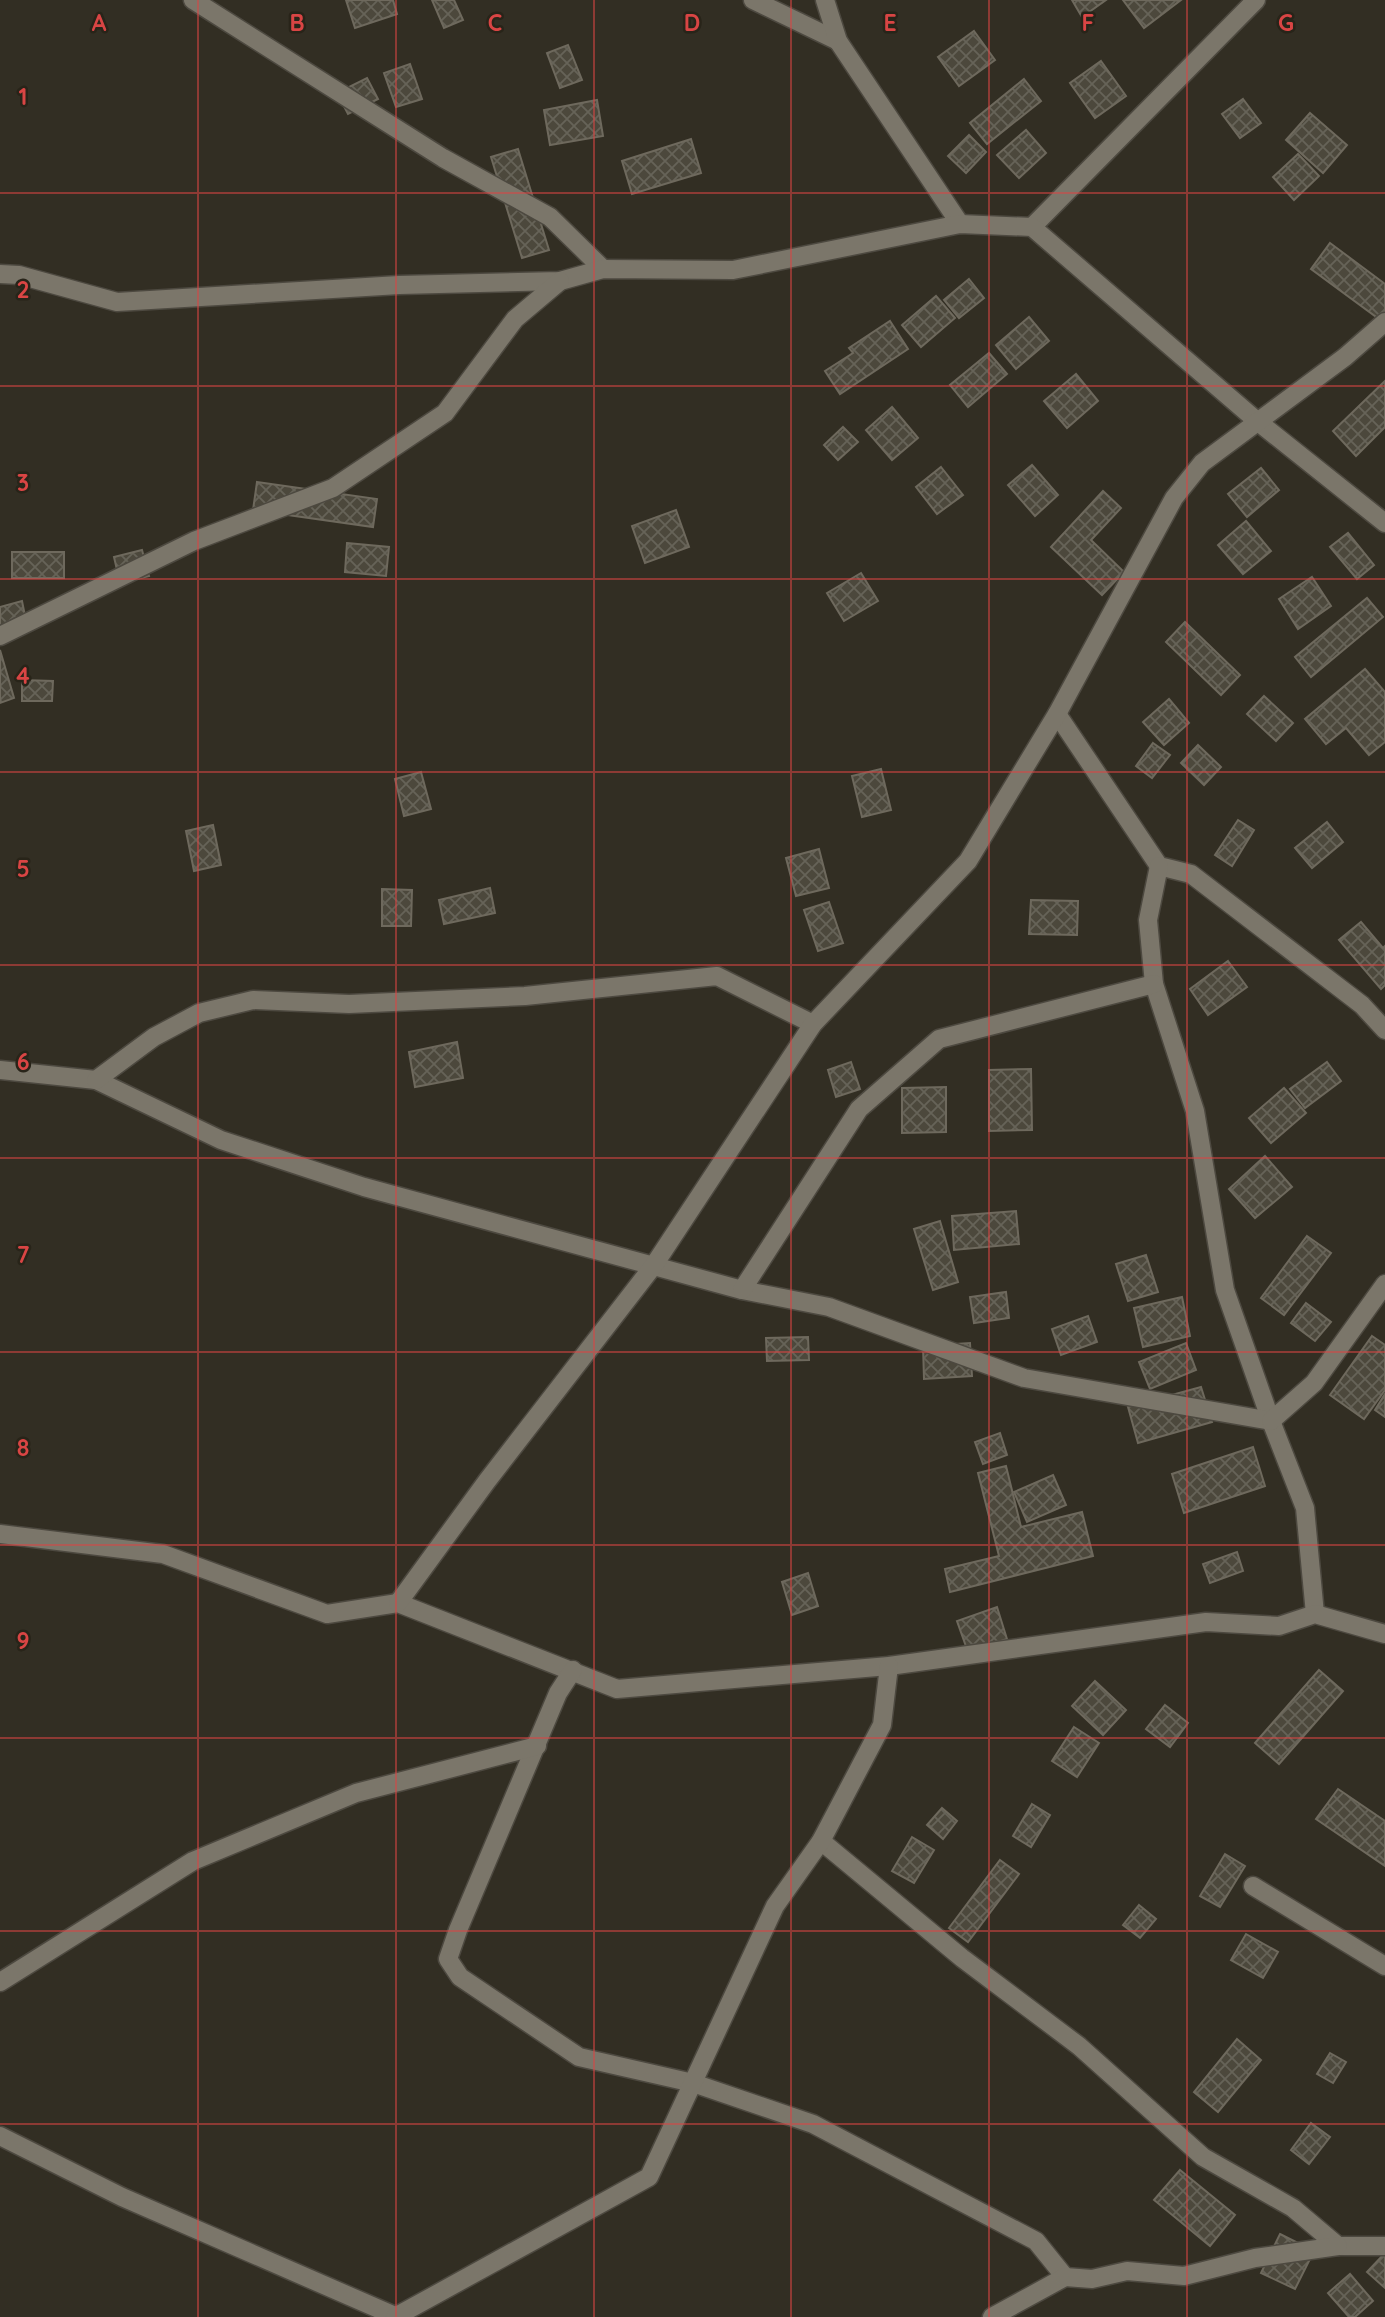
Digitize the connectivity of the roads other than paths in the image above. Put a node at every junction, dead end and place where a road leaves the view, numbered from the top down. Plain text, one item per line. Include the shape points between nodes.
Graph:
1 (193, 0) edge
2 (753, 0) edge
3 (825, 0) edge
4 (1255, 0) edge
5 (838, 41) junction
6 (960, 224) junction
7 (1031, 227) junction
8 (603, 270) junction
9 (0, 274) edge
10 (560, 281) junction
11 (1385, 322) edge
12 (1257, 421) junction
13 (1385, 523) edge
14 (0, 636) edge
15 (1057, 714) junction
16 (1159, 866) junction
17 (1154, 984) junction
18 (813, 1024) junction
19 (1385, 1030) edge
20 (0, 1070) edge
21 (96, 1080) junction
22 (654, 1265) junction
23 (1385, 1284) edge
24 (742, 1290) junction
25 (1270, 1421) junction
26 (0, 1534) edge
27 (398, 1603) junction
28 (1315, 1614) junction
29 (1385, 1634) edge
30 (889, 1666) junction
31 (573, 1670) junction
32 (537, 1746) junction
33 (821, 1841) junction
34 (1253, 1886) dead end
35 (1385, 1966) edge
36 (0, 1982) edge
37 (693, 2083) junction
38 (0, 2136) edge
39 (1338, 2246) junction
40 (1385, 2246) edge
41 (1065, 2277) junction
42 (395, 2317) edge
43 (992, 2317) edge

1 - 8 street via 443,159 550,217
2 - 5 street
3 - 5 street
4 - 7 street
5 - 6 street
6 - 7 street
6 - 8 street via 733,270
7 - 12 street
8 - 10 street
9 - 10 street via 117,302 399,285
10 - 14 street via 514,319 445,413 333,488 194,541
11 - 12 street
12 - 13 street
12 - 15 street via 1202,463 1174,498
15 - 16 street
15 - 18 street via 968,861
16 - 17 street via 1148,920
16 - 19 street via 1191,874 1362,1004
17 - 24 street via 939,1039 859,1109
17 - 25 street via 1195,1111 1225,1290
18 - 21 street via 717,976 525,996 349,1004 253,1000 199,1013
18 - 22 street
20 - 21 street
21 - 22 street via 234,1144 364,1187
22 - 24 street
22 - 27 street
23 - 25 street via 1314,1383
24 - 25 street via 829,1307 1024,1378
25 - 28 street via 1305,1508
26 - 27 street via 163,1554 327,1614
27 - 31 street
28 - 29 street
28 - 30 street via 1279,1626 1206,1622
30 - 31 street via 617,1689
30 - 33 street via 882,1725
31 - 32 street via 558,1693
32 - 36 street via 356,1793 192,1861
32 - 37 street via 448,1959 460,1977 579,2057
33 - 37 street via 775,1906
33 - 39 street via 962,1958 1079,2046 1203,2157 1293,2208
34 - 35 street
37 - 41 street via 813,2124 956,2197 1036,2241
37 - 42 street via 649,2177
38 - 42 street via 122,2197
39 - 40 street
39 - 41 street via 1255,2258 1184,2276 1127,2271 1092,2278
41 - 43 street

